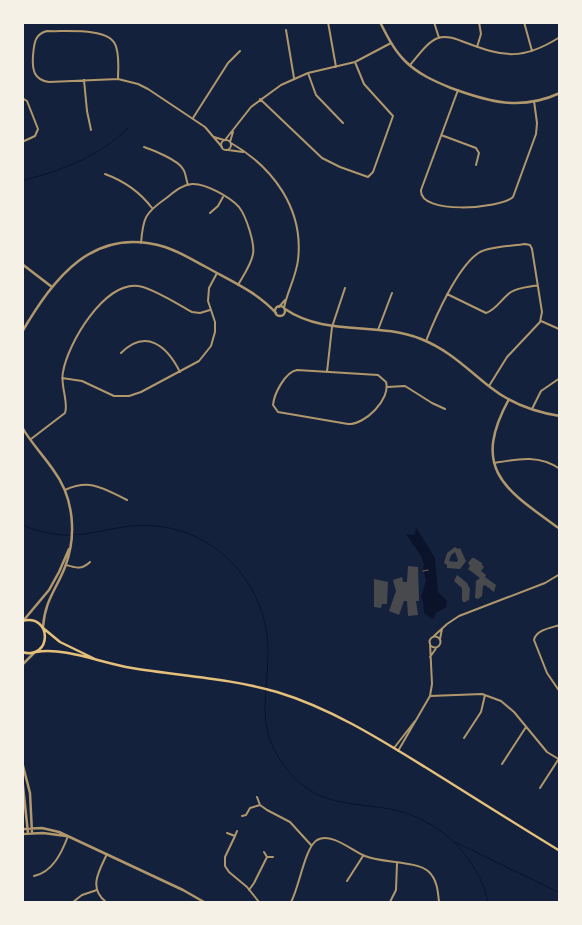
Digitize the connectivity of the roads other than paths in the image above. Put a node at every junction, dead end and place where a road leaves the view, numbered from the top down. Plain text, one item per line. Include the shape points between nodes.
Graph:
1 (328, 22) edge
2 (434, 22) edge
3 (478, 22) edge
4 (524, 22) edge
5 (380, 24) edge
6 (286, 30) dead end
7 (560, 37) edge
8 (439, 38) junction
9 (391, 43) junction
10 (477, 47) junction
11 (240, 51) dead end
12 (532, 51) junction
13 (355, 62) junction
14 (410, 66) junction
15 (336, 67) junction
16 (308, 73) junction
17 (294, 78) junction
18 (84, 80) junction
19 (118, 80) junction
20 (458, 90) junction
21 (560, 93) edge
22 (22, 98) edge
23 (260, 99) junction
24 (534, 101) junction
25 (193, 118) junction
26 (343, 123) dead end
27 (91, 130) dead end
28 (232, 132) junction
29 (441, 134) junction
30 (214, 137) junction
31 (225, 141) junction
32 (22, 142) edge
33 (230, 143) junction
34 (144, 147) dead end
35 (222, 147) junction
36 (228, 150) junction
37 (245, 152) junction
38 (476, 165) dead end
39 (105, 174) dead end
40 (188, 185) junction
41 (223, 197) junction
42 (152, 208) junction
43 (210, 212) dead end
44 (141, 243) junction
45 (22, 264) edge
46 (217, 273) junction
47 (238, 285) junction
48 (538, 285) junction
49 (52, 287) junction
50 (345, 288) dead end
51 (392, 293) dead end
52 (447, 294) junction
53 (286, 299) junction
54 (267, 303) junction
55 (279, 307) junction
56 (285, 309) junction
57 (210, 310) junction
58 (276, 313) junction
59 (283, 316) junction
60 (296, 316) junction
61 (541, 321) junction
62 (332, 327) junction
63 (558, 329) edge
64 (378, 330) junction
65 (22, 332) edge
66 (426, 341) junction
67 (121, 354) dead end
68 (180, 372) junction
69 (327, 372) junction
70 (62, 378) junction
71 (560, 378) edge
72 (489, 386) junction
73 (387, 387) junction
74 (509, 399) junction
75 (446, 408) dead end
76 (532, 409) junction
77 (560, 416) edge
78 (22, 427) edge
79 (31, 439) junction
80 (494, 463) junction
81 (560, 469) edge
82 (65, 490) junction
83 (127, 500) dead end
84 (559, 528) edge
85 (90, 562) dead end
86 (64, 565) junction
87 (61, 573) junction
88 (560, 574) edge
89 (22, 621) edge
90 (560, 625) edge
91 (43, 628) junction
92 (442, 629) junction
93 (434, 636) junction
94 (440, 640) junction
95 (430, 643) junction
96 (438, 646) junction
97 (22, 652) edge
98 (36, 652) junction
99 (430, 657) junction
100 (102, 662) junction
101 (22, 665) edge
102 (560, 692) edge
103 (485, 695) junction
104 (430, 696) junction
105 (416, 719) junction
106 (526, 727) junction
107 (464, 738) dead end
108 (394, 748) junction
109 (398, 751) junction
110 (559, 760) edge
111 (22, 762) edge
112 (502, 764) dead end
113 (22, 778) edge
114 (540, 788) dead end
115 (256, 797) dead end
116 (260, 805) junction
117 (242, 816) dead end
118 (32, 828) junction
119 (28, 829) junction
120 (22, 830) edge
121 (237, 831) dead end
122 (32, 832) junction
123 (28, 833) junction
124 (227, 833) dead end
125 (22, 834) edge
126 (68, 836) junction
127 (235, 836) junction
128 (312, 844) junction
129 (560, 851) edge
130 (264, 852) dead end
131 (106, 854) junction
132 (363, 856) junction
133 (267, 857) junction
134 (273, 857) dead end
135 (397, 863) junction
136 (34, 876) dead end
137 (347, 881) dead end
138 (97, 890) junction
139 (249, 890) junction
140 (73, 902) edge
141 (106, 902) edge
142 (204, 902) edge
143 (259, 902) edge
144 (291, 902) edge
145 (390, 902) edge
146 (439, 902) edge

1 - 15 street
2 - 8 street
3 - 10 street via 481,34
4 - 12 street
5 - 9 street
6 - 17 street
7 - 12 street
8 - 10 street via 448,37
8 - 14 street via 428,44
9 - 13 street
9 - 14 street
10 - 12 street via 503,54
11 - 25 street via 228,63
13 - 15 street
13 - 23 street via 364,84 393,116 373,172 368,176 322,158
14 - 20 street via 433,81
15 - 16 street
16 - 17 street
16 - 26 street via 320,101
17 - 23 street
18 - 19 street
18 - 19 street via 50,82 37,78 32,66 34,45 40,34 47,31 98,32 108,36 116,46
18 - 27 street
19 - 25 street via 148,89
20 - 24 street via 498,102
20 - 29 street
21 - 24 street
22 - 32 street via 27,101 38,129 35,136
23 - 28 street
24 - 29 street via 536,134 509,201 457,208 422,198 421,190
25 - 30 street
28 - 31 street
28 - 33 street
29 - 38 street via 476,148 479,156
30 - 31 street
30 - 35 street
31 - 33 street
31 - 35 street
33 - 36 street
33 - 37 street
34 - 40 street via 181,166
35 - 36 street
36 - 37 street
37 - 53 street via 274,178 293,214 298,233 298,259
39 - 42 street via 141,194
40 - 41 street via 204,186
40 - 42 street
41 - 43 street
41 - 47 street via 242,213 254,248 252,259
42 - 44 street via 143,221
44 - 46 street via 166,247
44 - 49 street via 121,243 94,251 73,264
45 - 49 street
46 - 47 street
46 - 57 street via 208,294
47 - 54 street
48 - 52 street via 508,294 486,313
48 - 52 street via 532,249 526,244 478,253
48 - 61 street
49 - 65 street
50 - 62 street
51 - 64 street
52 - 66 street
53 - 55 street
53 - 56 street
54 - 55 street
54 - 58 street
55 - 56 street
55 - 58 street
56 - 59 street
56 - 60 street
57 - 68 street via 216,329 211,346 200,361
57 - 70 street via 192,312 142,286 118,289 103,300 81,330 69,352
58 - 59 street
59 - 60 street
60 - 62 street
61 - 63 street
61 - 72 street via 507,357
62 - 64 street
62 - 69 street
64 - 66 street
66 - 72 street via 455,358
67 - 68 street via 135,342 148,341 167,352
68 - 70 street via 137,394 122,397 82,381
69 - 73 street via 378,375
69 - 73 street via 291,372 274,398 275,409 358,424 384,398
70 - 79 street via 65,413
71 - 76 street via 541,391
72 - 74 street
73 - 75 street via 411,388 432,403
74 - 76 street
74 - 80 street via 494,433
76 - 77 street
78 - 79 street
79 - 82 street
80 - 81 street via 535,459
80 - 84 street via 510,492
82 - 83 street via 90,484
82 - 86 street via 72,524
85 - 86 street via 79,568
86 - 87 street
87 - 89 street
87 - 91 street via 47,604
88 - 92 street via 545,583 459,616
89 - 91 main road via 34,621
90 - 102 street via 534,636 547,673
91 - 98 main road via 45,642
91 - 100 main road via 60,642
92 - 93 street
92 - 94 street
93 - 94 street
93 - 95 street
94 - 96 street
95 - 96 street
95 - 99 street
96 - 99 street
97 - 98 main road
98 - 100 main road via 58,650
98 - 101 street
99 - 104 street
100 - 108 main road via 147,671 208,677 277,692 334,715
103 - 104 street
103 - 106 street via 508,706
103 - 107 street via 481,712
104 - 105 street
105 - 108 street
105 - 109 street
106 - 110 street via 547,752
106 - 112 street
108 - 109 main road
109 - 129 main road
110 - 114 street
111 - 118 street via 28,781
113 - 119 street
115 - 116 street
116 - 117 street via 250,808
116 - 128 street via 290,822
118 - 119 street
118 - 122 street
118 - 126 street
119 - 120 street
119 - 123 street
121 - 127 street
122 - 123 street
122 - 126 street
123 - 125 street
124 - 127 street
126 - 131 street
126 - 136 street via 58,859
127 - 139 street via 225,857 225,866
128 - 132 street via 329,838
128 - 144 street
130 - 133 street
131 - 138 street via 97,875
131 - 142 street
132 - 135 street
132 - 137 street
133 - 134 street
133 - 139 street
135 - 145 street via 396,890
135 - 146 street via 422,867 429,872 436,884
138 - 140 street
138 - 141 street
139 - 143 street

